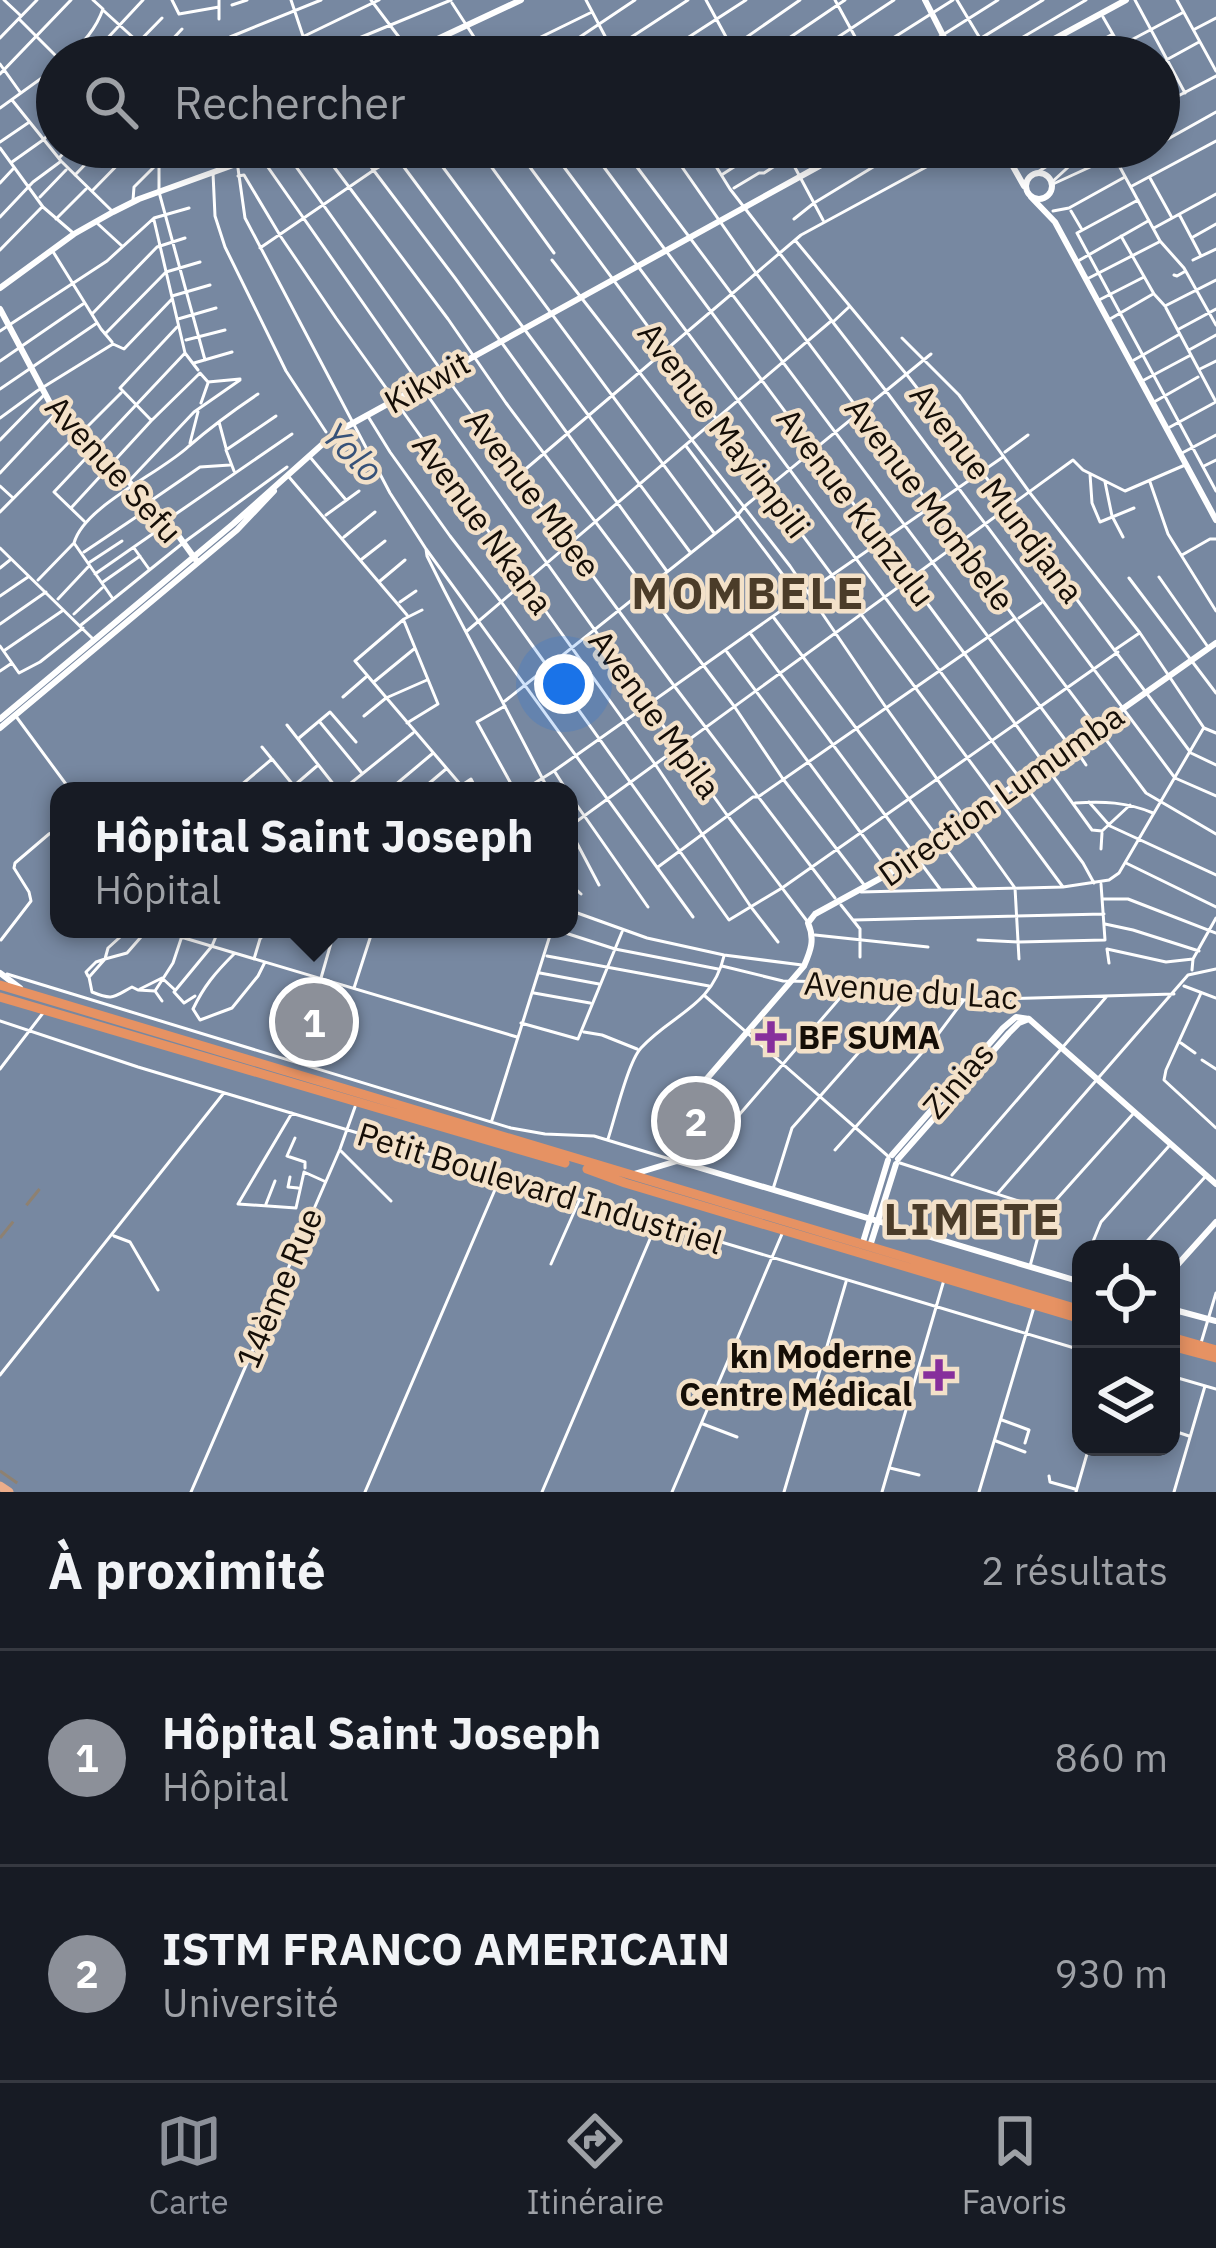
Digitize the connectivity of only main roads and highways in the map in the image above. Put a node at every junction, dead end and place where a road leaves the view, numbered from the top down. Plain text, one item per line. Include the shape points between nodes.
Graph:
1 (0, 985) edge
2 (0, 997) edge
3 (47, 1005) junction
4 (360, 1093) junction
5 (784, 1226) junction
6 (865, 1250) junction
7 (1072, 1311) edge
8 (1072, 1312) edge
9 (1180, 1344) edge
10 (1216, 1354) edge
11 (0, 1486) edge
12 (9, 1492) edge

1 - 3 highway
2 - 3 highway
3 - 4 highway
4 - 5 highway
4 - 5 highway
5 - 6 highway
6 - 7 highway
6 - 8 highway
9 - 10 highway
11 - 12 main road

